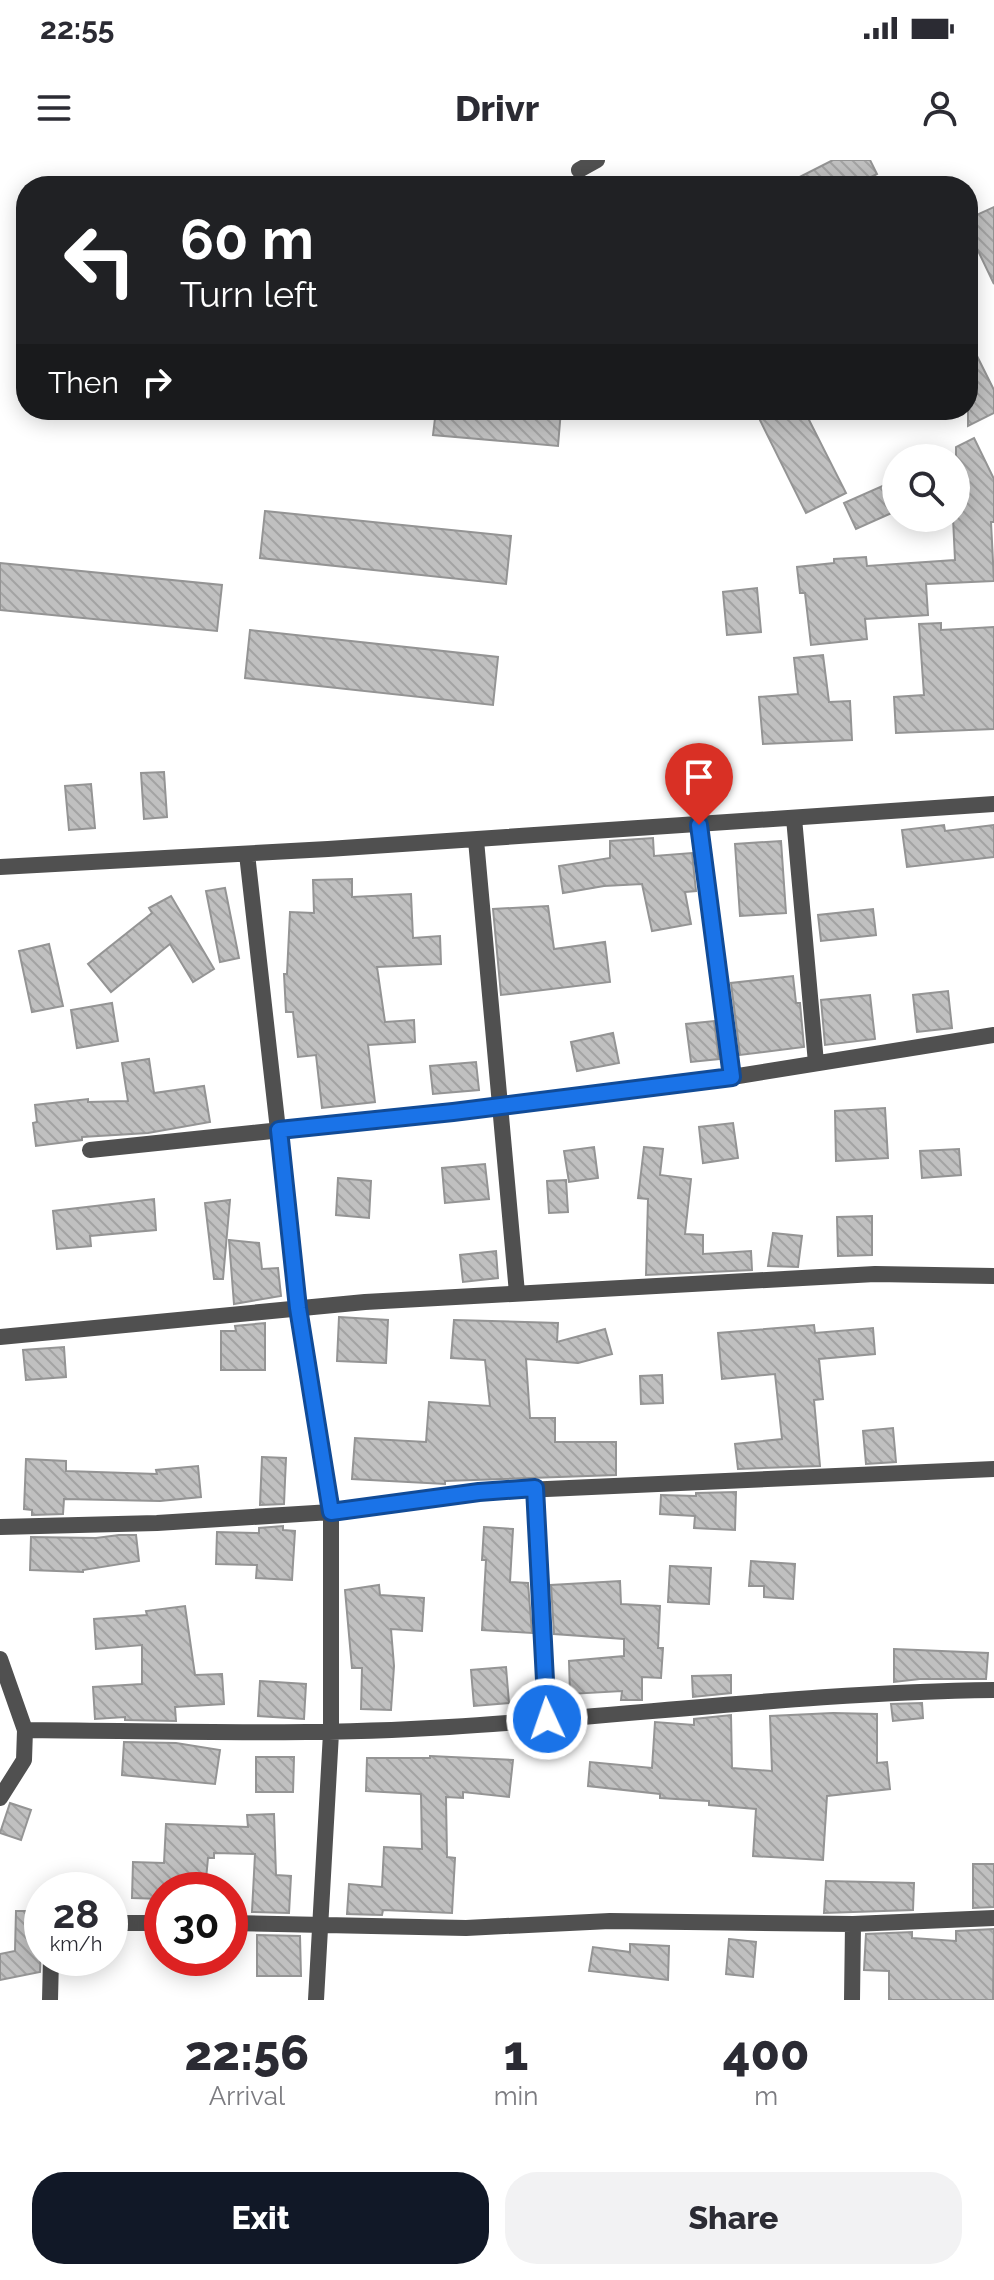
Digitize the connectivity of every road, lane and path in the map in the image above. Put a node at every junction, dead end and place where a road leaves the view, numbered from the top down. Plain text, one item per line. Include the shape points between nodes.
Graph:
1 (597, 160) edge
2 (579, 170) dead end
3 (994, 804) edge
4 (794, 818) junction
5 (699, 825) junction
6 (476, 840) junction
7 (247, 854) junction
8 (0, 867) edge
9 (994, 1035) edge
10 (816, 1063) junction
11 (732, 1077) junction
12 (499, 1106) junction
13 (279, 1130) junction
14 (90, 1150) dead end
15 (994, 1276) edge
16 (517, 1293) junction
17 (298, 1308) junction
18 (0, 1337) edge
19 (994, 1469) edge
20 (535, 1488) junction
21 (331, 1512) junction
22 (0, 1527) edge
23 (0, 1659) edge
24 (994, 1690) edge
25 (547, 1719) junction
26 (25, 1730) junction
27 (331, 1733) junction
28 (0, 1798) edge
29 (994, 1918) edge
30 (248, 1923) edge
31 (321, 1924) junction
32 (853, 1924) junction
33 (51, 1976) edge
34 (50, 2000) edge
35 (316, 2000) edge
36 (852, 2000) edge

1 - 2 street
3 - 4 street
4 - 5 street
4 - 10 street
5 - 6 street
5 - 11 street
6 - 7 street
6 - 12 street
7 - 8 street
7 - 13 street
9 - 10 street
10 - 11 street
11 - 12 street
12 - 13 street
12 - 16 street
13 - 14 street
13 - 17 street
15 - 16 street via 875,1274
16 - 17 street
17 - 18 street
17 - 21 street
19 - 20 street
20 - 21 street
20 - 25 street
21 - 22 street
21 - 27 street
23 - 26 street
24 - 25 street via 776,1700
25 - 27 street
26 - 27 street
26 - 28 street via 24,1760
27 - 31 street
29 - 32 street
30 - 31 street
31 - 32 street
31 - 35 street
32 - 36 street
33 - 34 street

